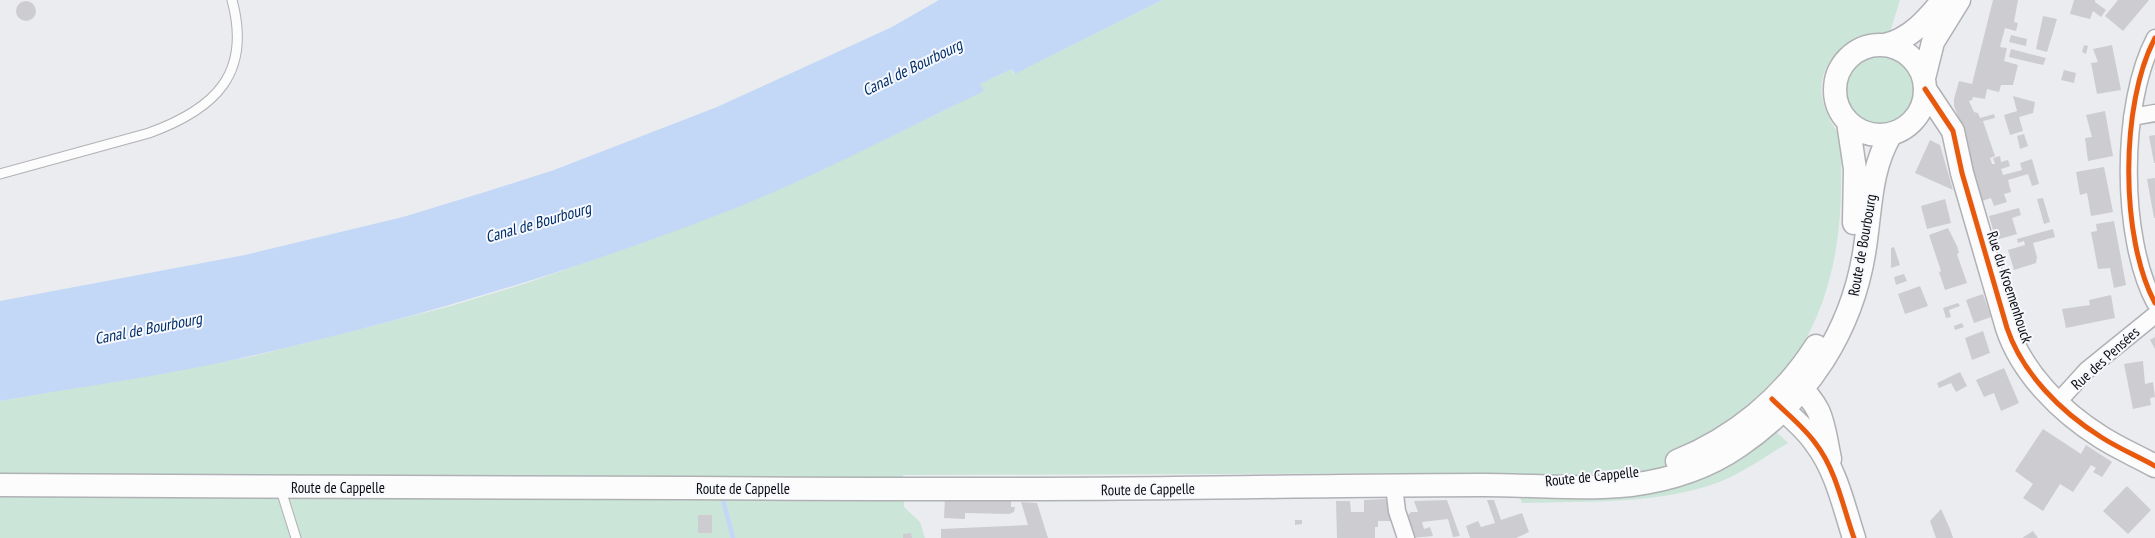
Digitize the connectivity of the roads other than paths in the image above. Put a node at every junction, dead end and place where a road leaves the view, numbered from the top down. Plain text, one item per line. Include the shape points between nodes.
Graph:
1 (232, 0) edge
2 (1943, 0) edge
3 (1959, 0) edge
4 (2155, 38) edge
5 (1884, 45) junction
6 (1925, 84) junction
7 (2155, 112) edge
8 (2132, 117) junction
9 (1848, 122) junction
10 (1899, 130) junction
11 (1962, 173) junction
12 (0, 174) edge
13 (2155, 303) edge
14 (2155, 315) edge
15 (1798, 384) junction
16 (2063, 397) junction
17 (1778, 405) junction
18 (1695, 462) joint
19 (2154, 465) edge
20 (1834, 480) junction
21 (0, 485) edge
22 (1394, 486) junction
23 (280, 487) junction
24 (296, 538) edge
25 (1406, 538) edge
26 (1854, 538) edge

1 - 12 lane via 238,30 235,60 221,87 198,109 143,135
2 - 5 main road via 1912,32
3 - 6 main road via 1933,42
4 - 8 street via 2142,71
5 - 6 main road via 1908,54 1918,66
5 - 9 main road via 1856,52 1839,71 1836,100
6 - 10 main road via 1922,108
6 - 11 main road, Rue du Kroemenhouck via 1953,131
7 - 8 street
8 - 13 street via 2132,218 2142,266
9 - 10 main road via 1868,134
9 - 15 main road, Route de Bourbourg via 1856,184 1849,258 1828,322
10 - 11 main road, Rue du Kroemenhouck via 1928,127 1942,134
10 - 15 main road, Route de Bourbourg via 1884,146 1876,169 1863,259 1853,301 1833,346
11 - 16 main road, Rue du Kroemenhouck via 2016,351 2037,380
14 - 16 street, Rue des Pensées via 2087,370
15 - 17 main road, Route de Bourbourg
15 - 20 main road via 1813,400 1821,415
16 - 19 main road, Rue du Kroemenhouck via 2078,422
17 - 18 main road, Route de Bourbourg via 1729,434
17 - 20 main road via 1816,442
18 - 22 main road, Route de Cappelle via 1668,464 1624,475 1487,485
20 - 26 main road
21 - 23 main road, Route de Cappelle
22 - 23 main road, Route de Cappelle via 1055,490
22 - 25 street via 1397,511
23 - 24 lane

